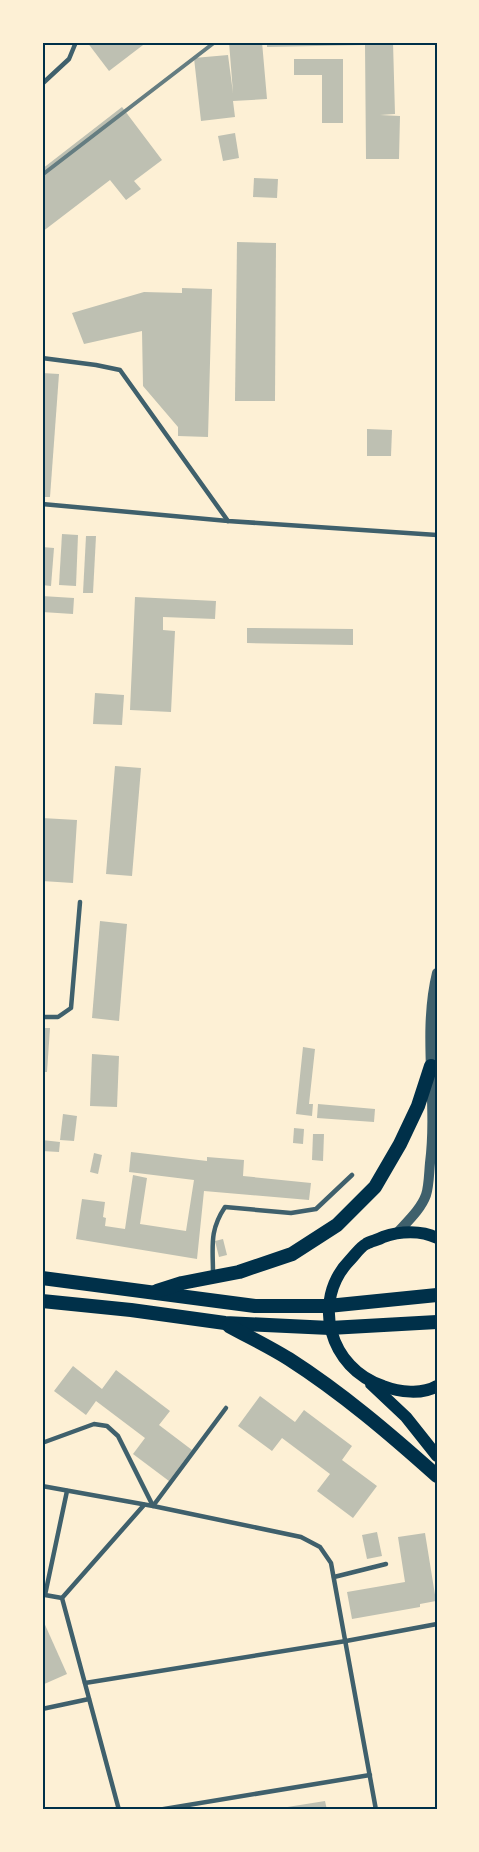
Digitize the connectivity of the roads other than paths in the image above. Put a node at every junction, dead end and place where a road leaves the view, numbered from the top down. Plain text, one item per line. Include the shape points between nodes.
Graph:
1 (76, 42) edge
2 (42, 84) edge
3 (42, 358) edge
4 (42, 504) edge
5 (228, 521) junction
6 (437, 535) edge
7 (80, 902) dead end
8 (437, 973) edge
9 (42, 1017) edge
10 (431, 1066) junction
11 (352, 1175) dead end
12 (398, 1232) junction
13 (437, 1238) edge
14 (213, 1277) junction
15 (42, 1278) edge
16 (132, 1290) junction
17 (154, 1293) junction
18 (437, 1295) edge
19 (42, 1301) edge
20 (328, 1305) junction
21 (131, 1310) junction
22 (437, 1322) edge
23 (225, 1323) junction
24 (330, 1328) junction
25 (368, 1381) junction
26 (437, 1386) edge
27 (226, 1408) dead end
28 (42, 1443) edge
29 (437, 1456) edge
30 (437, 1476) edge
31 (42, 1486) edge
32 (68, 1491) junction
33 (144, 1505) junction
34 (153, 1506) junction
35 (386, 1564) dead end
36 (333, 1577) junction
37 (62, 1598) junction
38 (437, 1624) edge
39 (346, 1641) junction
40 (85, 1683) junction
41 (89, 1699) junction
42 (42, 1709) edge
43 (370, 1775) junction
44 (119, 1810) edge
45 (158, 1810) edge
46 (376, 1810) edge

1 - 2 lane via 69,59
3 - 5 lane via 120,370
4 - 5 lane
5 - 6 lane
7 - 9 lane via 71,1008 58,1017
8 - 10 street
10 - 12 street via 432,1142 426,1195
10 - 14 main road via 400,1144 375,1186 338,1225 292,1254
11 - 14 lane via 316,1209 291,1213 225,1207 213,1231
12 - 13 main road
12 - 20 main road via 358,1251 339,1271
14 - 17 main road
15 - 16 main road
16 - 17 main road
16 - 21 main road
17 - 20 main road via 255,1306
18 - 20 main road
19 - 21 main road
20 - 24 main road
21 - 23 main road
22 - 24 main road
23 - 24 main road
23 - 30 main road via 289,1359
24 - 25 main road via 343,1359
25 - 26 main road via 399,1392
25 - 29 main road via 406,1417
27 - 34 lane
28 - 34 lane via 94,1424 107,1426 118,1436
31 - 32 lane
32 - 33 lane
32 - 37 lane via 45,1595
33 - 34 lane
33 - 37 lane
34 - 36 lane via 301,1537 320,1547 331,1563
35 - 36 lane
36 - 39 lane
37 - 40 lane
38 - 39 lane
39 - 40 lane
39 - 43 lane
40 - 41 lane
41 - 42 lane
41 - 44 lane
43 - 45 lane
43 - 46 lane

